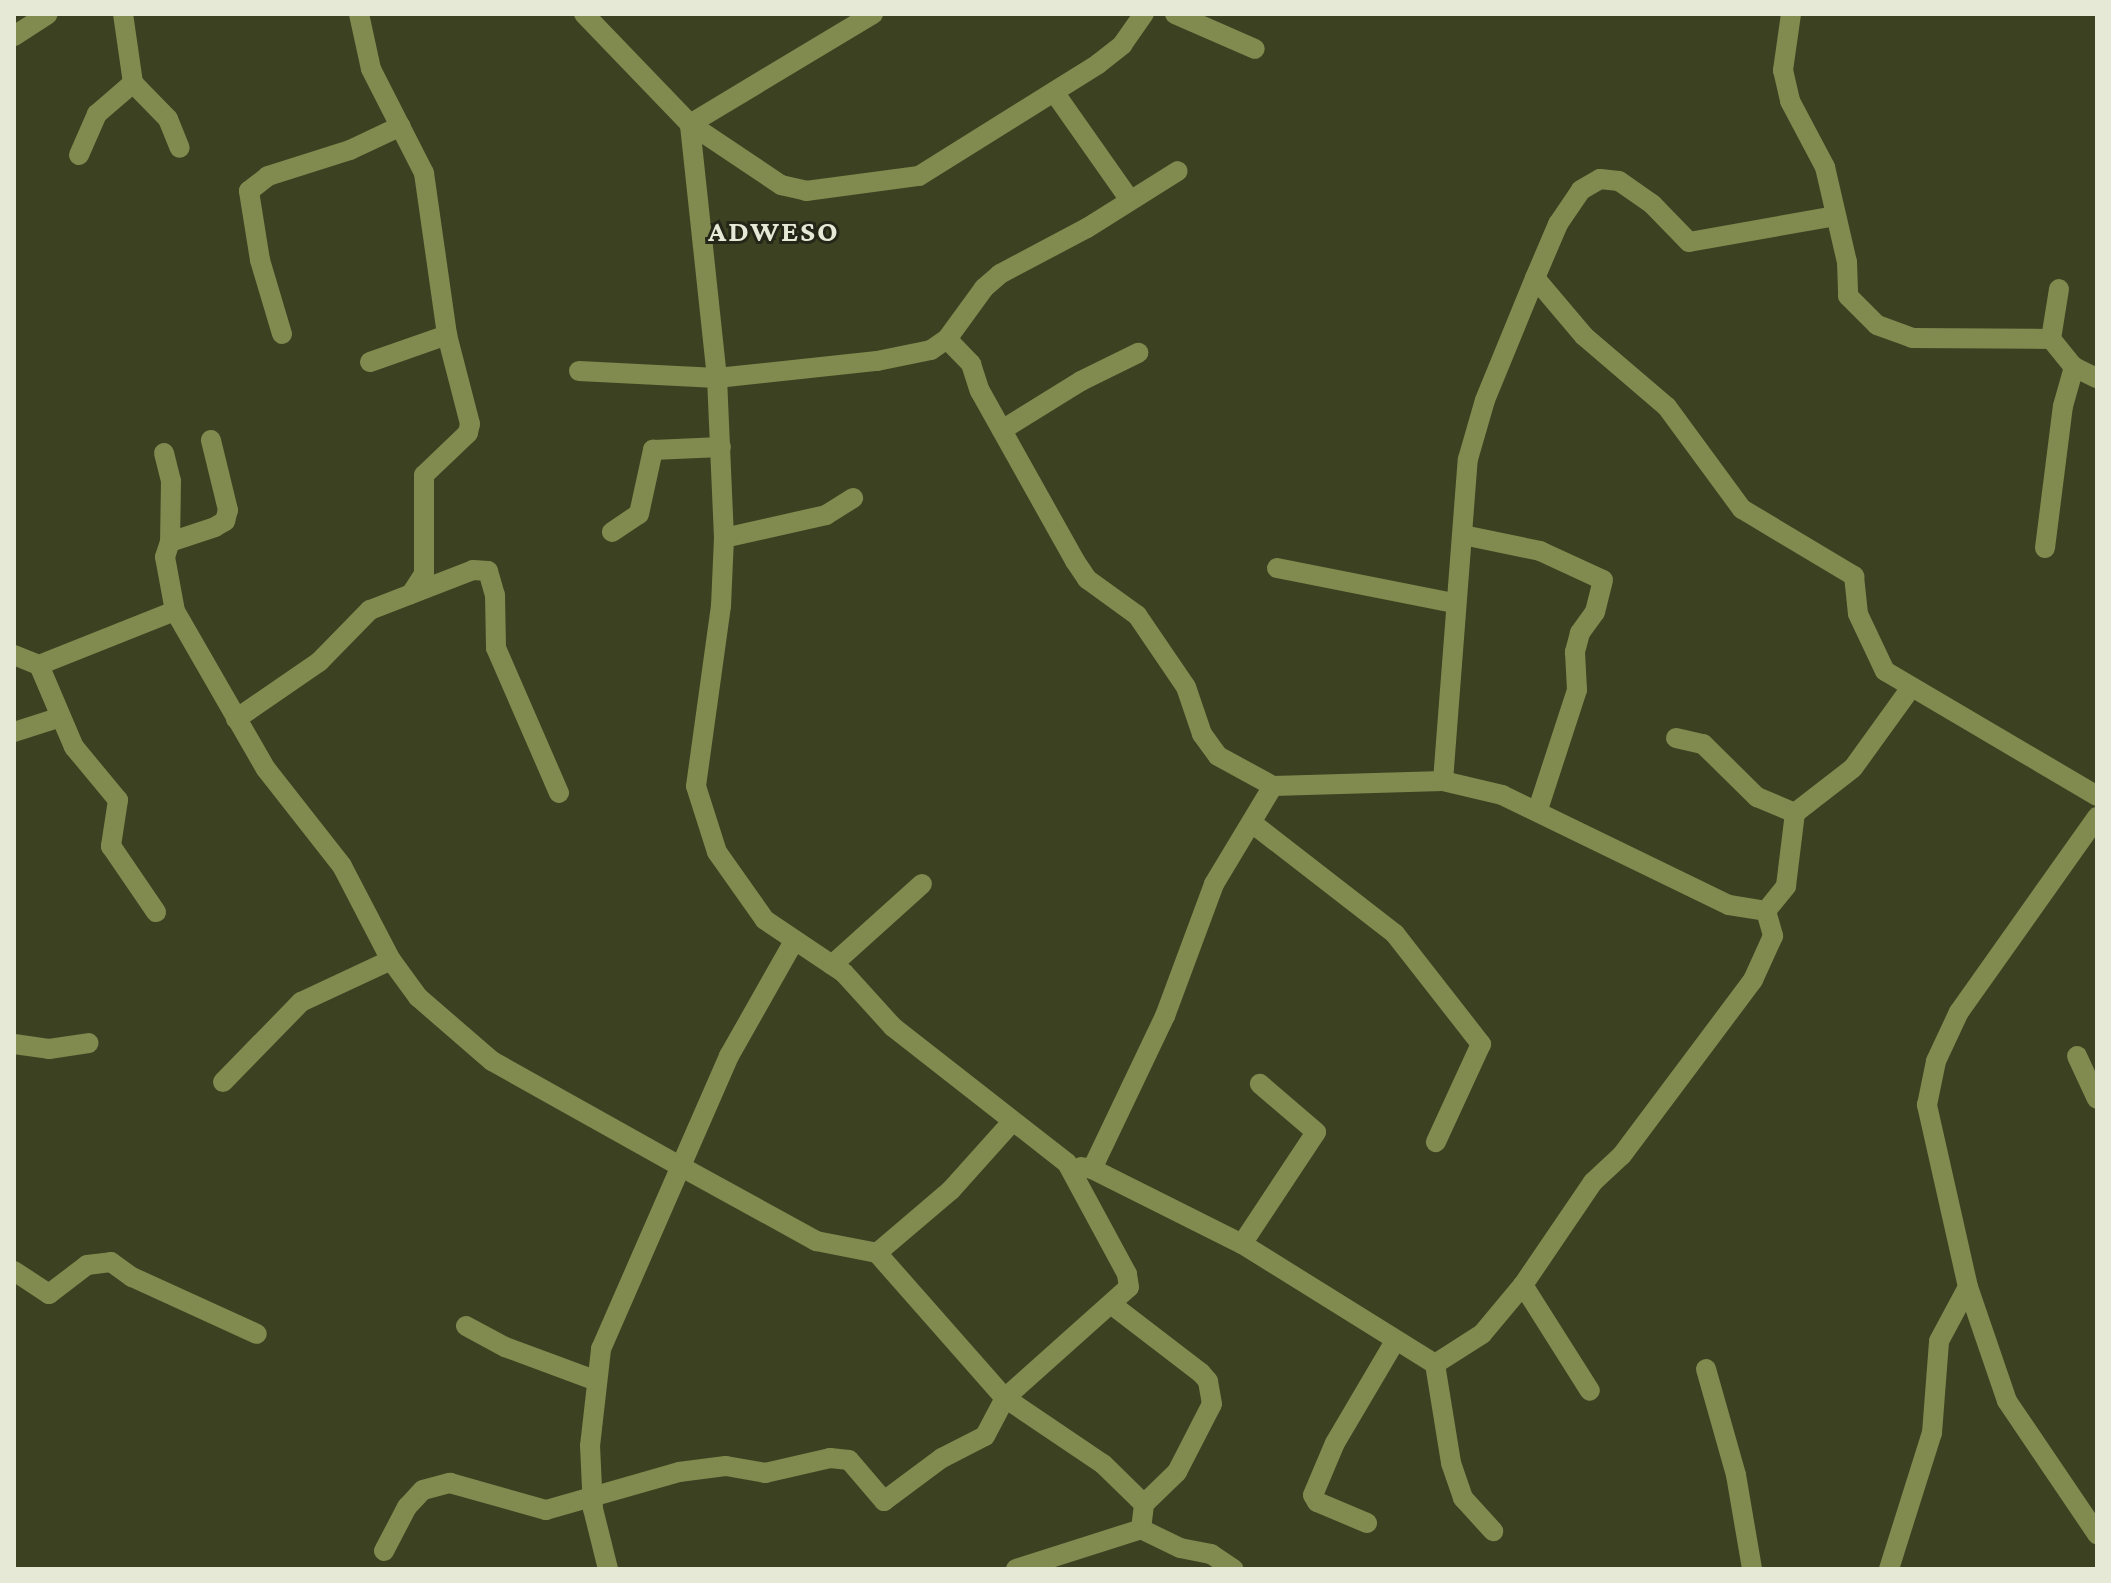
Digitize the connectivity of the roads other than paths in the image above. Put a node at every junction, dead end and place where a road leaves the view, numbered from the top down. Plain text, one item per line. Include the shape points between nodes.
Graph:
1 (48, 14) edge
2 (123, 14) edge
3 (359, 14) edge
4 (584, 14) edge
5 (873, 14) edge
6 (1144, 14) edge
7 (1175, 14) edge
8 (1791, 14) edge
9 (14, 36) edge
10 (1255, 49) dead end
11 (133, 83) junction
12 (1054, 92) junction
13 (690, 124) junction
14 (401, 126) junction
15 (180, 148) dead end
16 (79, 155) dead end
17 (1178, 171) dead end
18 (1130, 200) junction
19 (1835, 216) junction
20 (1535, 278) junction
21 (2059, 289) dead end
22 (282, 334) dead end
23 (447, 335) junction
24 (947, 339) junction
25 (2051, 339) junction
26 (1138, 353) dead end
27 (370, 362) dead end
28 (2074, 367) junction
29 (579, 371) dead end
30 (717, 378) junction
31 (2097, 378) edge
32 (1002, 430) junction
33 (211, 440) dead end
34 (721, 447) junction
35 (164, 453) dead end
36 (853, 498) dead end
37 (612, 532) dead end
38 (1463, 535) junction
39 (724, 538) junction
40 (170, 542) junction
41 (2045, 548) dead end
42 (1277, 568) dead end
43 (411, 594) junction
44 (1454, 603) junction
45 (175, 611) junction
46 (14, 655) edge
47 (39, 665) junction
48 (1910, 689) junction
49 (58, 718) junction
50 (236, 719) junction
51 (14, 732) edge
52 (1676, 738) dead end
53 (1443, 781) junction
54 (1273, 786) junction
55 (559, 793) dead end
56 (2097, 796) edge
57 (1538, 809) junction
58 (1795, 813) junction
59 (2097, 817) edge
60 (1252, 823) junction
61 (922, 884) dead end
62 (1766, 911) junction
63 (156, 912) dead end
64 (793, 943) junction
65 (391, 960) junction
66 (832, 965) junction
67 (89, 1043) dead end
68 (14, 1044) edge
69 (2077, 1056) dead end
70 (223, 1082) dead end
71 (1260, 1084) dead end
72 (2097, 1099) edge
73 (1012, 1122) junction
74 (1436, 1142) dead end
75 (1067, 1163) junction
76 (678, 1165) junction
77 (1092, 1169) junction
78 (1242, 1244) junction
79 (877, 1253) junction
80 (14, 1271) edge
81 (1523, 1285) junction
82 (1968, 1287) junction
83 (1111, 1304) junction
84 (466, 1326) dead end
85 (257, 1334) dead end
86 (1395, 1341) junction
87 (1435, 1364) junction
88 (1706, 1369) dead end
89 (597, 1381) junction
90 (1590, 1391) dead end
91 (1005, 1398) junction
92 (592, 1500) junction
93 (1144, 1504) junction
94 (1367, 1523) dead end
95 (1141, 1529) junction
96 (1493, 1531) dead end
97 (2097, 1534) edge
98 (384, 1551) dead end
99 (608, 1569) edge
100 (1016, 1569) edge
101 (1233, 1569) edge
102 (1752, 1569) edge
103 (1889, 1569) edge

1 - 9 street
2 - 11 street
3 - 14 street via 371,69
4 - 13 street
5 - 13 street
6 - 12 street via 1122,45
7 - 10 street
8 - 19 street via 1783,70 1790,101 1825,167
11 - 15 street via 168,119
11 - 16 street via 97,114
12 - 13 street via 919,176 846,188 806,191 781,185
12 - 18 street
13 - 30 street
14 - 22 street via 350,150 268,176 249,191 260,260
14 - 23 street via 424,173
17 - 18 street
18 - 24 street via 1000,274
19 - 20 street via 1689,242 1652,204 1619,181 1600,179 1581,190 1558,224
19 - 25 street via 1847,262 1848,296 1877,325 1912,338
20 - 38 street via 1480,415 1468,459
20 - 48 street via 1584,336 1667,407 1742,509 1854,576 1858,614 1879,663
21 - 25 street
23 - 27 street
23 - 43 street via 470,424 463,439 424,475 424,574
24 - 30 street via 931,350 877,361
24 - 32 street via 971,364
25 - 28 street
26 - 32 street
28 - 31 street
28 - 41 street via 2063,406
29 - 30 street
30 - 34 street
32 - 54 street via 1087,579 1123,600 1165,653 1186,687 1208,747
33 - 40 street via 228,510 225,521
34 - 37 street via 653,450 639,514
34 - 39 street
35 - 40 street via 171,481
36 - 39 street via 826,515
38 - 44 street
38 - 57 street via 1540,551 1603,580 1595,612 1580,633 1577,690
39 - 64 street via 721,606 696,786 717,852 765,920
40 - 45 street via 165,557
42 - 44 street
43 - 50 street via 370,610 319,662
43 - 55 street via 473,570 488,571 495,595 496,648
44 - 53 street
45 - 47 street
45 - 50 street
46 - 47 street
47 - 49 street
48 - 56 street
48 - 58 street via 1853,768
49 - 51 street
49 - 63 street via 118,800 111,846
50 - 65 street via 266,769 342,866
52 - 58 street via 1703,744 1757,797
53 - 54 street
53 - 57 street
54 - 60 street
57 - 62 street via 1729,905
58 - 62 street via 1786,886
59 - 82 street via 1959,1012 1936,1061 1927,1105
60 - 74 street via 1395,934 1481,1044
60 - 77 street via 1214,884 1165,1016
61 - 66 street
62 - 81 street via 1773,936 1753,980 1622,1155 1593,1182
64 - 66 street
64 - 76 street via 729,1056
65 - 70 street via 301,1002
65 - 76 street via 418,997 492,1061
66 - 73 street via 893,1027
67 - 68 street via 49,1049
69 - 72 street
71 - 78 street via 1316,1132
73 - 75 street
73 - 79 street via 951,1190
75 - 77 street
75 - 83 street via 1127,1274 1129,1287
76 - 79 street via 816,1241
76 - 89 street via 623,1289 601,1349
77 - 78 street
78 - 86 street
79 - 91 street
80 - 85 street via 49,1294 87,1265 111,1262 132,1277
81 - 87 street via 1482,1334
81 - 90 street
82 - 97 street via 2007,1401
82 - 103 street via 1939,1341 1932,1433
83 - 91 street
83 - 93 street via 1201,1373 1211,1390 1212,1404 1177,1472
84 - 89 street via 505,1347
86 - 87 street
86 - 94 street via 1335,1443 1313,1495 1317,1502
87 - 96 street via 1451,1463 1463,1498
88 - 102 street via 1736,1475
89 - 92 street via 590,1446
91 - 92 street via 985,1436 942,1458 884,1501 849,1460 830,1458 765,1473 726,1466 679,1472
91 - 93 street via 1095,1457
92 - 98 street via 546,1510 450,1483 423,1490 407,1507
92 - 99 street
93 - 95 street
95 - 100 street
95 - 101 street via 1180,1548 1211,1554

